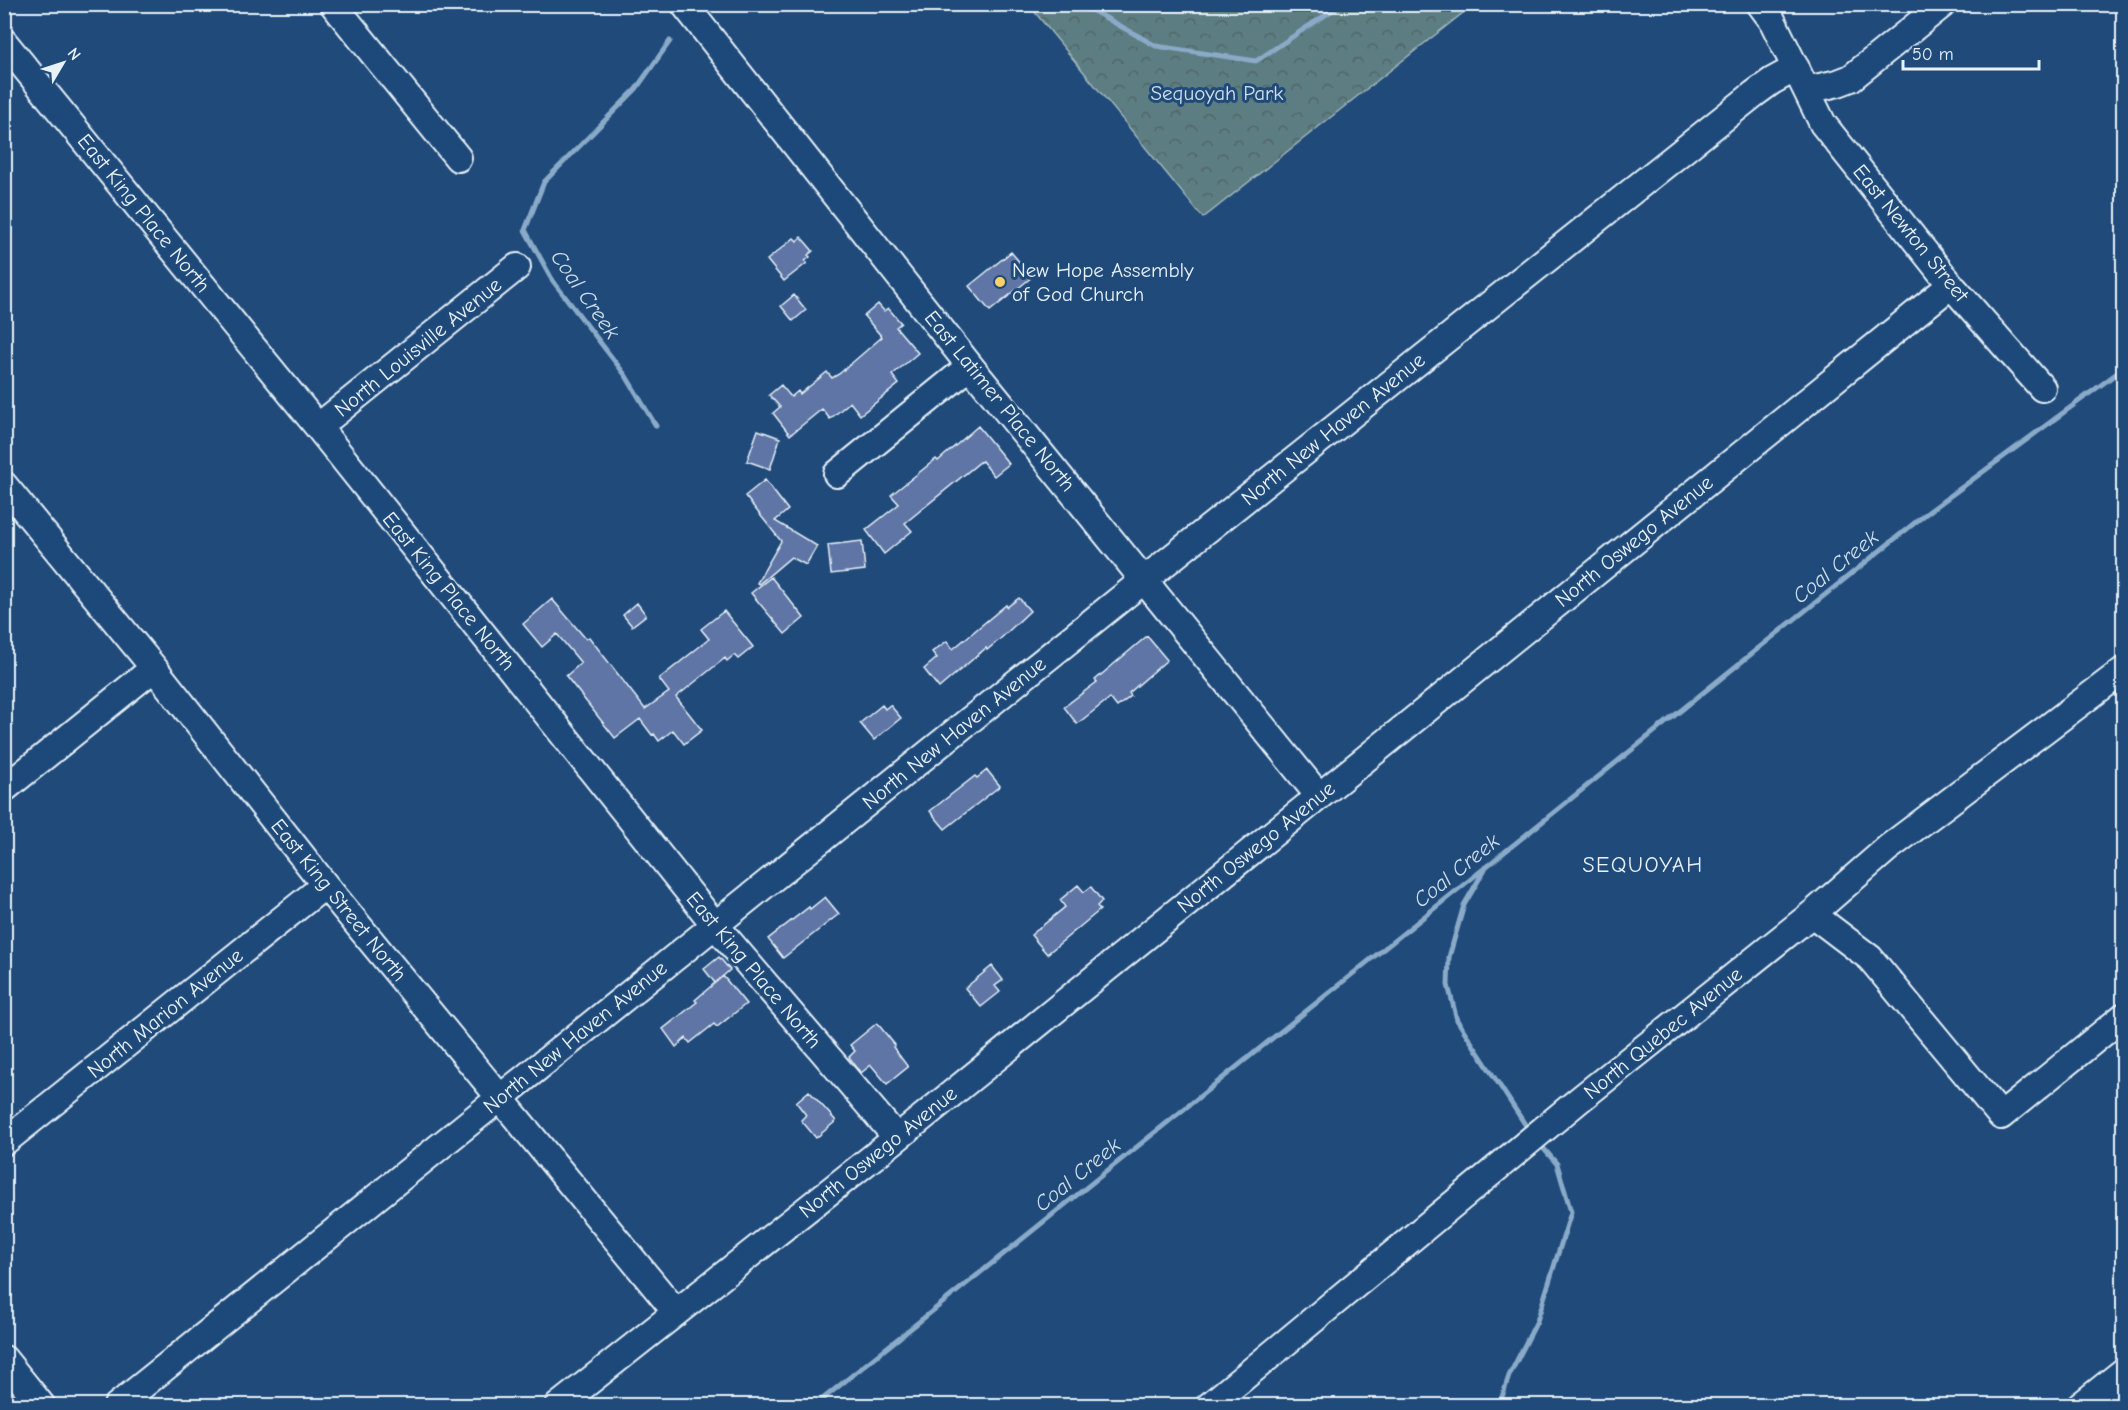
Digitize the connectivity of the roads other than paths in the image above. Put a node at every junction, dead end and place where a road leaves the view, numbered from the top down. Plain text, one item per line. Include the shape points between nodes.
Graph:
1 (333, 4) edge
2 (684, 4) edge
3 (1760, 4) edge
4 (1943, 4) edge
5 (4, 42) edge
6 (1802, 79) junction
7 (458, 158) dead end
8 (517, 267) dead end
9 (1951, 285) junction
10 (970, 366) junction
11 (2042, 388) dead end
12 (318, 427) junction
13 (837, 474) dead end
14 (4, 485) edge
15 (1144, 580) junction
16 (154, 668) junction
17 (2124, 670) edge
18 (4, 789) edge
19 (1319, 796) junction
20 (325, 885) junction
21 (1812, 914) junction
22 (715, 925) junction
23 (2124, 1016) edge
24 (500, 1096) junction
25 (897, 1138) junction
26 (4, 1142) edge
27 (676, 1312) junction
28 (4, 1359) edge
29 (2124, 1371) edge
30 (42, 1406) edge
31 (117, 1406) edge
32 (558, 1406) edge
33 (1209, 1406) edge
34 (2080, 1406) edge

1 - 7 street
2 - 10 street, East Latimer Place North
3 - 6 street, East Newton Street
4 - 6 street, North New Haven Avenue via 1851,78 1838,83
5 - 12 street, East King Place North
6 - 9 street, East Newton Street via 1823,124
6 - 15 street, North New Haven Avenue via 1772,81 1754,94
8 - 12 street, North Louisville Avenue
9 - 11 street, East Newton Street
9 - 19 street, North Oswego Avenue
10 - 13 street
10 - 15 street, East Latimer Place North
12 - 22 street, East King Place North
14 - 16 street, East King Street North
15 - 19 street, East Latimer Place North
15 - 22 street, North New Haven Avenue
16 - 18 street
16 - 20 street, East King Street North
17 - 21 street, North Quebec Avenue via 1888,848
19 - 25 street, North Oswego Avenue
20 - 24 street, East King Street North
20 - 26 street, North Marion Avenue
21 - 23 street via 1870,958 2001,1116
21 - 33 street, North Quebec Avenue via 1579,1100
22 - 24 street, North New Haven Avenue
22 - 25 street, East King Place North
24 - 27 street, East King Street North
24 - 31 street, North New Haven Avenue
25 - 27 street, North Oswego Avenue
27 - 32 street, North Oswego Avenue
28 - 30 street
29 - 34 street

